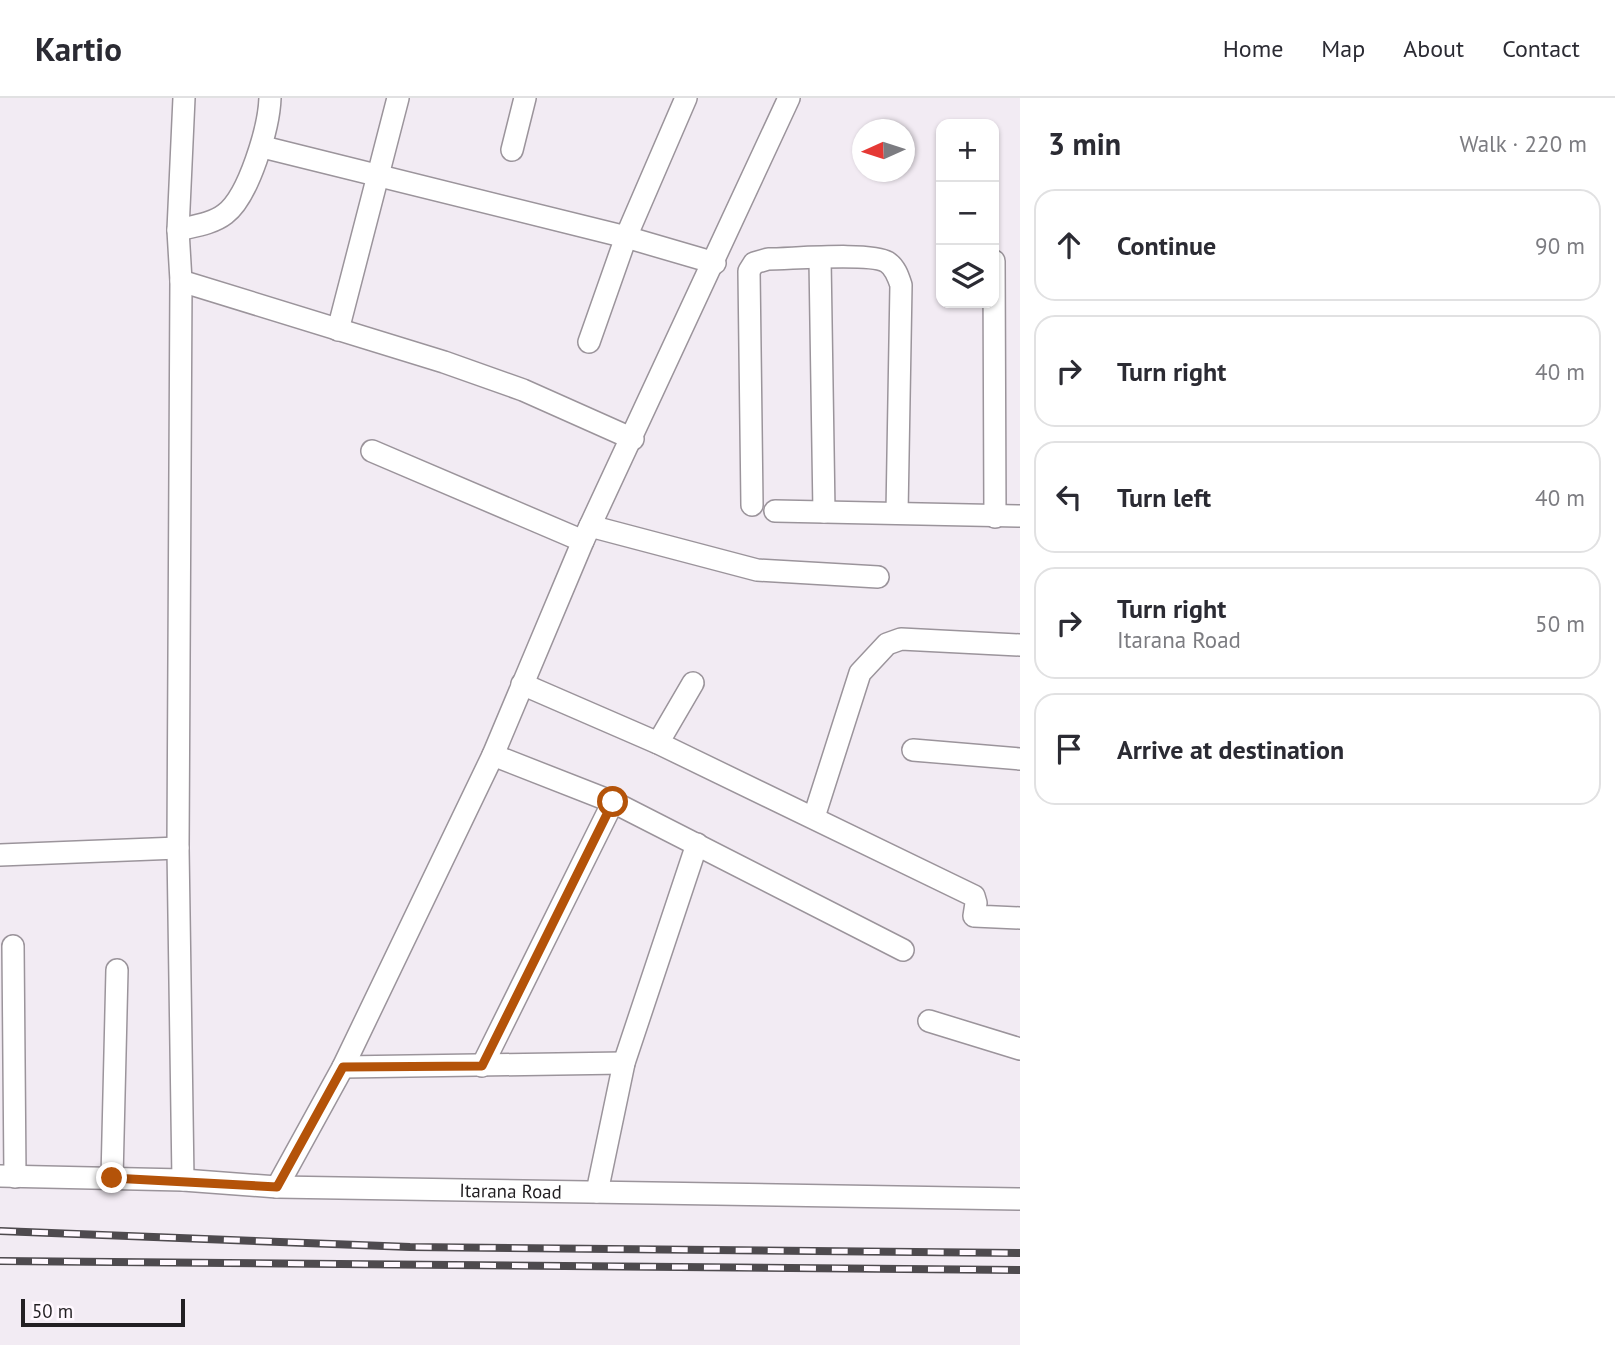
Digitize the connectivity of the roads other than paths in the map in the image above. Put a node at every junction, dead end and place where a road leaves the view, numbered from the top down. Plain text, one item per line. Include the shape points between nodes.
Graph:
1 (184, 98) edge
2 (270, 98) edge
3 (398, 98) edge
4 (525, 98) edge
5 (789, 98) edge
6 (682, 99) edge
7 (263, 147) junction
8 (512, 150) dead end
9 (379, 177) junction
10 (178, 230) junction
11 (626, 237) junction
12 (820, 258) junction
13 (715, 263) junction
14 (181, 281) junction
15 (994, 308) edge
16 (338, 330) junction
17 (589, 342) dead end
18 (633, 439) junction
19 (372, 452) dead end
20 (752, 505) dead end
21 (775, 511) dead end
22 (824, 512) junction
23 (897, 513) junction
24 (1020, 516) edge
25 (995, 517) junction
26 (587, 533) junction
27 (878, 578) dead end
28 (1020, 645) edge
29 (693, 683) dead end
30 (522, 684) junction
31 (658, 743) junction
32 (913, 750) dead end
33 (493, 755) junction
34 (1020, 759) edge
35 (613, 802) junction
36 (814, 817) junction
37 (697, 844) junction
38 (178, 848) junction
39 (0, 855) edge
40 (1020, 918) edge
41 (13, 946) dead end
42 (903, 950) dead end
43 (117, 970) dead end
44 (929, 1021) dead end
45 (1020, 1049) edge
46 (624, 1063) junction
47 (482, 1066) junction
48 (343, 1067) junction
49 (7, 1176) edge
50 (112, 1178) junction
51 (183, 1180) junction
52 (277, 1187) junction
53 (597, 1192) junction
54 (1020, 1199) edge

1 - 10 street
2 - 7 street
3 - 9 street
4 - 8 street
5 - 13 street
6 - 11 street
7 - 9 street
7 - 10 street via 227,213 212,222
9 - 11 street
9 - 16 street
10 - 14 street
11 - 13 street
11 - 17 street
12 - 20 street via 768,259 754,263 749,271
12 - 22 street
12 - 23 street via 880,259 890,264 901,285
13 - 18 street
14 - 16 street
14 - 38 street
15 - 25 street
16 - 18 street via 523,390
18 - 26 street
19 - 26 street
21 - 22 street
22 - 23 street
23 - 25 street
24 - 25 street
26 - 27 street via 757,570
26 - 30 street
28 - 36 street via 901,639 887,644 860,673
29 - 31 street
30 - 31 street
30 - 33 street
31 - 36 street
32 - 34 street
33 - 35 street
33 - 48 street
35 - 37 street
35 - 47 street
36 - 40 street via 974,896 974,916
37 - 42 street
37 - 46 street
38 - 39 street
38 - 51 street
41 - 49 street
43 - 50 street
44 - 45 street
46 - 47 street
46 - 53 street
47 - 48 street
48 - 52 street
49 - 50 street, Itarana Road
50 - 51 street, Itarana Road
51 - 52 street, Itarana Road
52 - 53 street, Itarana Road
53 - 54 street, Itarana Road

